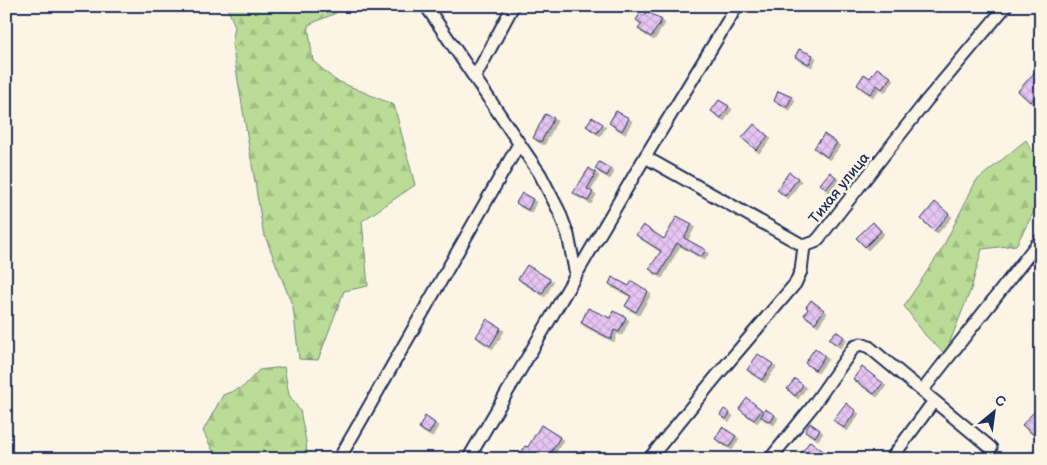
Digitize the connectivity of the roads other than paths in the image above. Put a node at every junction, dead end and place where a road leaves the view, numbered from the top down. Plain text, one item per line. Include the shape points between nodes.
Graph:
1 (426, 6) edge
2 (512, 6) edge
3 (737, 6) edge
4 (1006, 6) edge
5 (475, 77) junction
6 (519, 144) junction
7 (645, 157) junction
8 (1041, 239) edge
9 (804, 246) junction
10 (576, 275) junction
11 (922, 391) junction
12 (934, 401) junction
13 (991, 448) dead end
14 (339, 459) edge
15 (468, 459) edge
16 (649, 459) edge
17 (770, 459) edge
18 (891, 459) edge

1 - 5 street
2 - 5 street
3 - 7 street
4 - 9 street, Тихая улица via 818,238
5 - 6 street
6 - 10 street via 540,174 559,211 568,235
6 - 14 street
7 - 9 street
7 - 10 street
8 - 11 street
9 - 16 street via 801,271 795,284
10 - 15 street
11 - 12 street
11 - 17 street via 869,347 857,345
12 - 13 street
12 - 18 street

